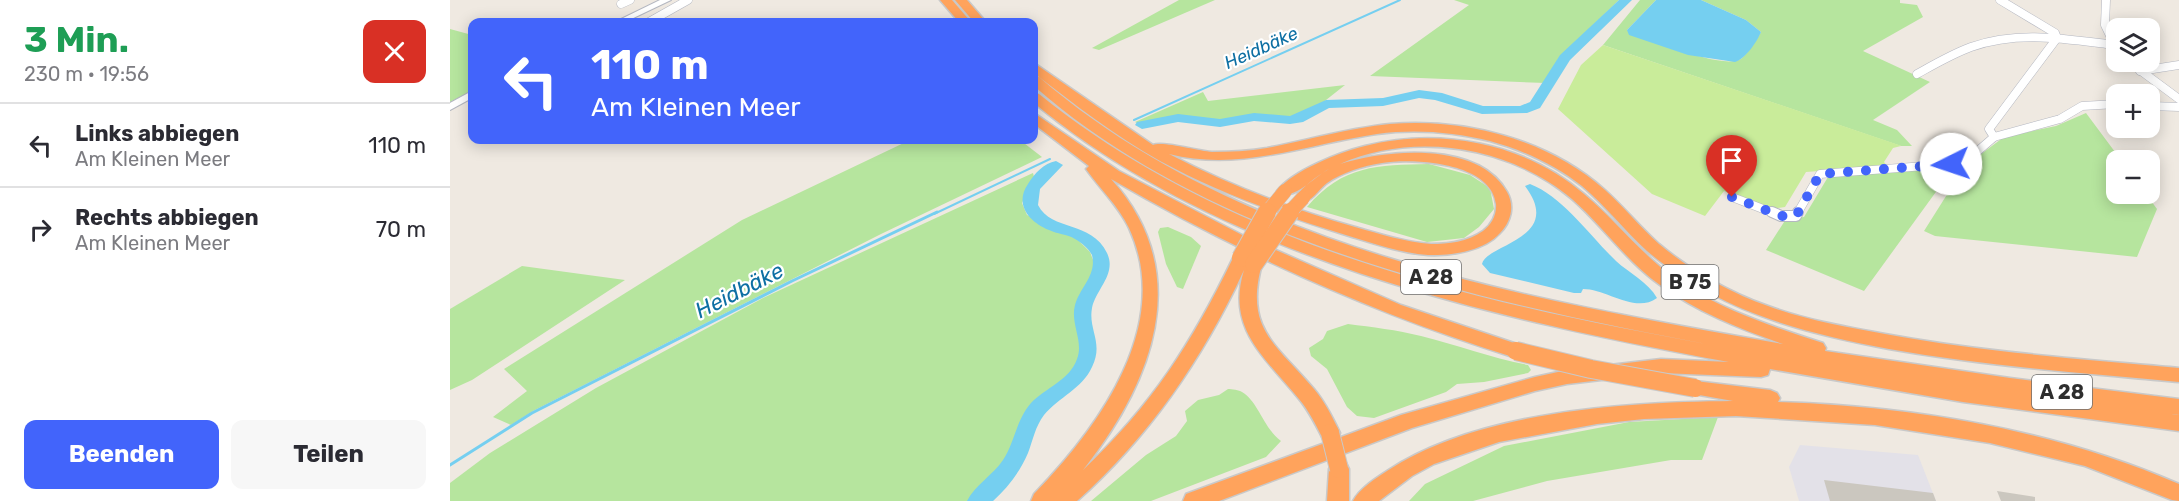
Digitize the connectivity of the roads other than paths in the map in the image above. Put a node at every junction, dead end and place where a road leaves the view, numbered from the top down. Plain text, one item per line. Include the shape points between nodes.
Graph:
1 (630, 0) edge
2 (667, 0) edge
3 (688, 0) edge
4 (946, 0) edge
5 (961, 0) edge
6 (2000, 0) edge
7 (2103, 1) edge
8 (621, 4) dead end
9 (631, 18) edge
10 (656, 18) edge
11 (962, 18) edge
12 (977, 18) edge
13 (2106, 27) edge
14 (2057, 38) junction
15 (2106, 45) edge
16 (2179, 64) edge
17 (2160, 67) edge
18 (1038, 70) edge
19 (2141, 72) edge
20 (1917, 74) dead end
21 (1038, 84) edge
22 (468, 96) edge
23 (2179, 99) edge
24 (1038, 101) edge
25 (2106, 105) edge
26 (2160, 106) edge
27 (450, 107) edge
28 (2179, 107) edge
29 (1038, 120) edge
30 (1124, 134) junction
31 (1994, 137) junction
32 (1076, 151) junction
33 (1732, 197) dead end
34 (1619, 240) junction
35 (1247, 261) junction
36 (1767, 313) junction
37 (1870, 365) junction
38 (1810, 369) junction
39 (2179, 375) edge
40 (2179, 407) edge
41 (1880, 417) junction
42 (2179, 423) edge
43 (2179, 494) edge
44 (1042, 501) edge
45 (1062, 501) edge
46 (1194, 501) edge
47 (1338, 501) edge
48 (1364, 501) edge

1 - 8 street
2 - 9 street
3 - 10 street
4 - 11 highway
5 - 12 highway
6 - 14 street via 2055,33
7 - 13 street
14 - 15 street
14 - 20 street via 2004,38 1982,43
14 - 31 street via 1989,129
16 - 17 street
18 - 30 highway
19 - 23 street
21 - 37 highway, A 28 via 1101,132 1155,165 1243,209 1356,253 1454,283 1574,312
22 - 27 street
24 - 38 highway, A 28 via 1097,145 1178,192 1349,264 1554,321
25 - 31 street via 2082,106 2054,121
26 - 28 street
29 - 32 highway
30 - 35 highway, bridge via 1253,198 1328,224 1404,246 1455,248 1476,242 1501,221 1501,193 1480,172 1441,159 1387,158 1340,170 1323,179 1303,198 1270,237
30 - 36 highway via 1170,150 1222,158 1401,128 1454,130 1500,139 1566,168 1599,193 1662,254 1717,289
31 - 33 street via 1964,163 1820,174 1796,216 1781,216
32 - 41 highway, bridge via 1164,202 1423,322 1591,369
32 - 44 highway via 1117,195 1138,230 1148,265 1148,319 1131,374 1114,409 1078,462
34 - 35 highway, bridge via 1585,202 1551,177 1515,159 1458,145 1411,142 1370,148 1323,164 1286,190 1262,219
34 - 36 highway, B 75 via 1704,290
34 - 37 highway via 1663,279 1723,314
35 - 45 highway via 1171,386 1116,450
35 - 47 highway, bridge via 1250,321 1269,354 1308,395 1330,433 1339,469
36 - 39 highway via 1890,343
37 - 40 highway, A 28
38 - 42 highway, A 28
38 - 46 highway via 1661,366 1567,376 1408,421
41 - 43 highway via 2045,445 2112,465
41 - 48 highway via 1757,407 1673,408 1597,416 1496,435 1441,452 1389,478

